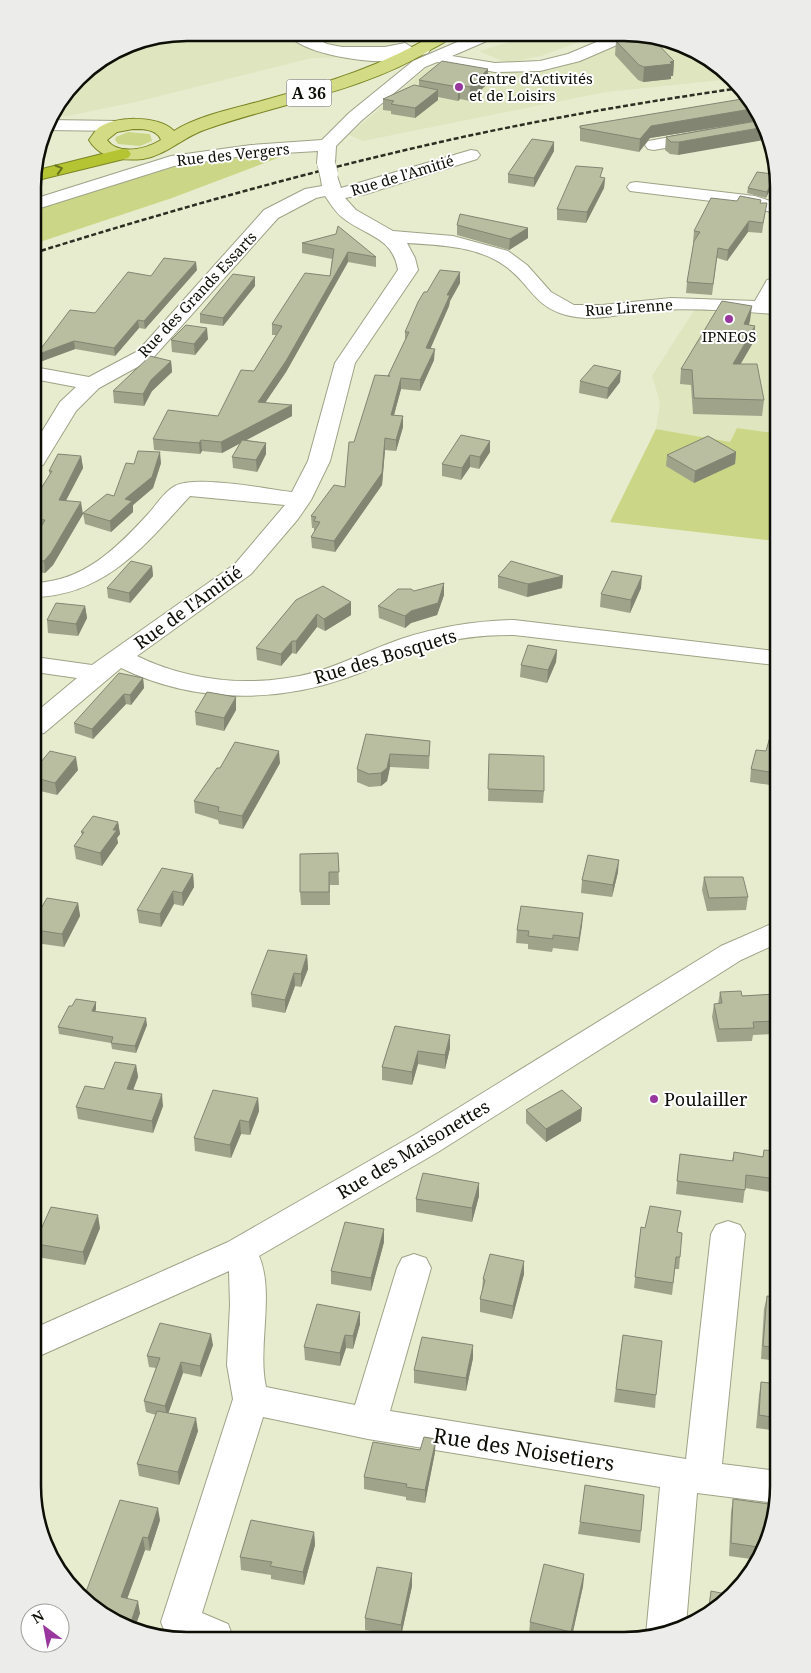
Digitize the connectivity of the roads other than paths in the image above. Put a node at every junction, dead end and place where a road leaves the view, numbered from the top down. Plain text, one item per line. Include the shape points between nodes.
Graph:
1 (307, 41) edge
2 (450, 41) edge
3 (612, 41) edge
4 (427, 47) edge
5 (405, 48) junction
6 (350, 52) junction
7 (385, 58) junction
8 (152, 126) junction
9 (54, 127) edge
10 (757, 127) edge
11 (90, 137) junction
12 (169, 142) junction
13 (654, 144) dead end
14 (122, 154) junction
15 (471, 155) dead end
16 (329, 170) junction
17 (42, 174) edge
18 (636, 186) dead end
19 (42, 203) edge
20 (770, 207) edge
21 (388, 237) junction
22 (767, 308) edge
23 (42, 374) edge
24 (92, 384) junction
25 (42, 449) edge
26 (300, 500) junction
27 (42, 591) edge
28 (119, 657) junction
29 (770, 657) edge
30 (42, 665) edge
31 (97, 673) junction
32 (42, 722) edge
33 (769, 935) edge
34 (728, 1234) dead end
35 (240, 1251) junction
36 (414, 1268) dead end
37 (41, 1341) edge
38 (251, 1399) junction
39 (368, 1423) junction
40 (692, 1477) junction
41 (769, 1487) edge
42 (667, 1625) edge
43 (203, 1632) edge

1 - 6 street via 330,51
2 - 4 street
3 - 4 street via 565,60 511,70
4 - 5 main road, A 36
4 - 7 street
4 - 12 main road, A 36 via 364,76 211,122 184,132
4 - 16 street
5 - 6 street via 385,52
5 - 7 main road, A 36
6 - 7 street
7 - 8 main road, A 36 via 303,89 210,115
8 - 11 main road, A 36 via 118,126
8 - 12 main road via 168,132
9 - 11 street
10 - 13 street
11 - 14 main road, A 36 via 104,149
12 - 14 main road, A 36 via 145,153
17 -> 14 highway, A 36
15 - 16 street, Rue de l'Amitié via 360,190
16 - 19 street, Rue des Vergers via 251,150 171,161
16 - 21 street, Rue de l'Amitié via 342,208
16 - 24 street, Rue des Grands Essarts via 311,193 271,214 144,355
18 - 20 street via 755,201
21 - 22 street, Rue Lirenne via 466,245 501,256 513,262 545,299 571,310 588,312 658,304
21 - 26 street, Rue de l'Amitié via 405,253 408,270 345,363 319,461
23 - 24 street
24 - 25 street, Rue des Grands Essarts via 68,407
26 - 27 street via 192,488 182,491 124,553 70,587 52,592
26 - 28 street, Rue de l'Amitié via 243,569
28 - 29 street, Rue des Bosquets via 166,677 219,687 260,690 320,678 437,636 486,627 525,628
28 - 31 street, Rue de l'Amitié
30 - 31 street
31 - 32 street, Rue de l'Amitié
33 - 35 street, Rue des Maisonettes via 731,953 427,1143
34 - 40 street
35 - 37 street, Rue des Maisonettes
35 - 38 street via 247,1282 245,1367
36 - 39 street
38 - 39 street, Rue des Noisetiers
38 - 43 street via 180,1622
39 - 40 street, Rue des Noisetiers
40 - 41 street, Rue des Noisetiers
40 - 42 street

